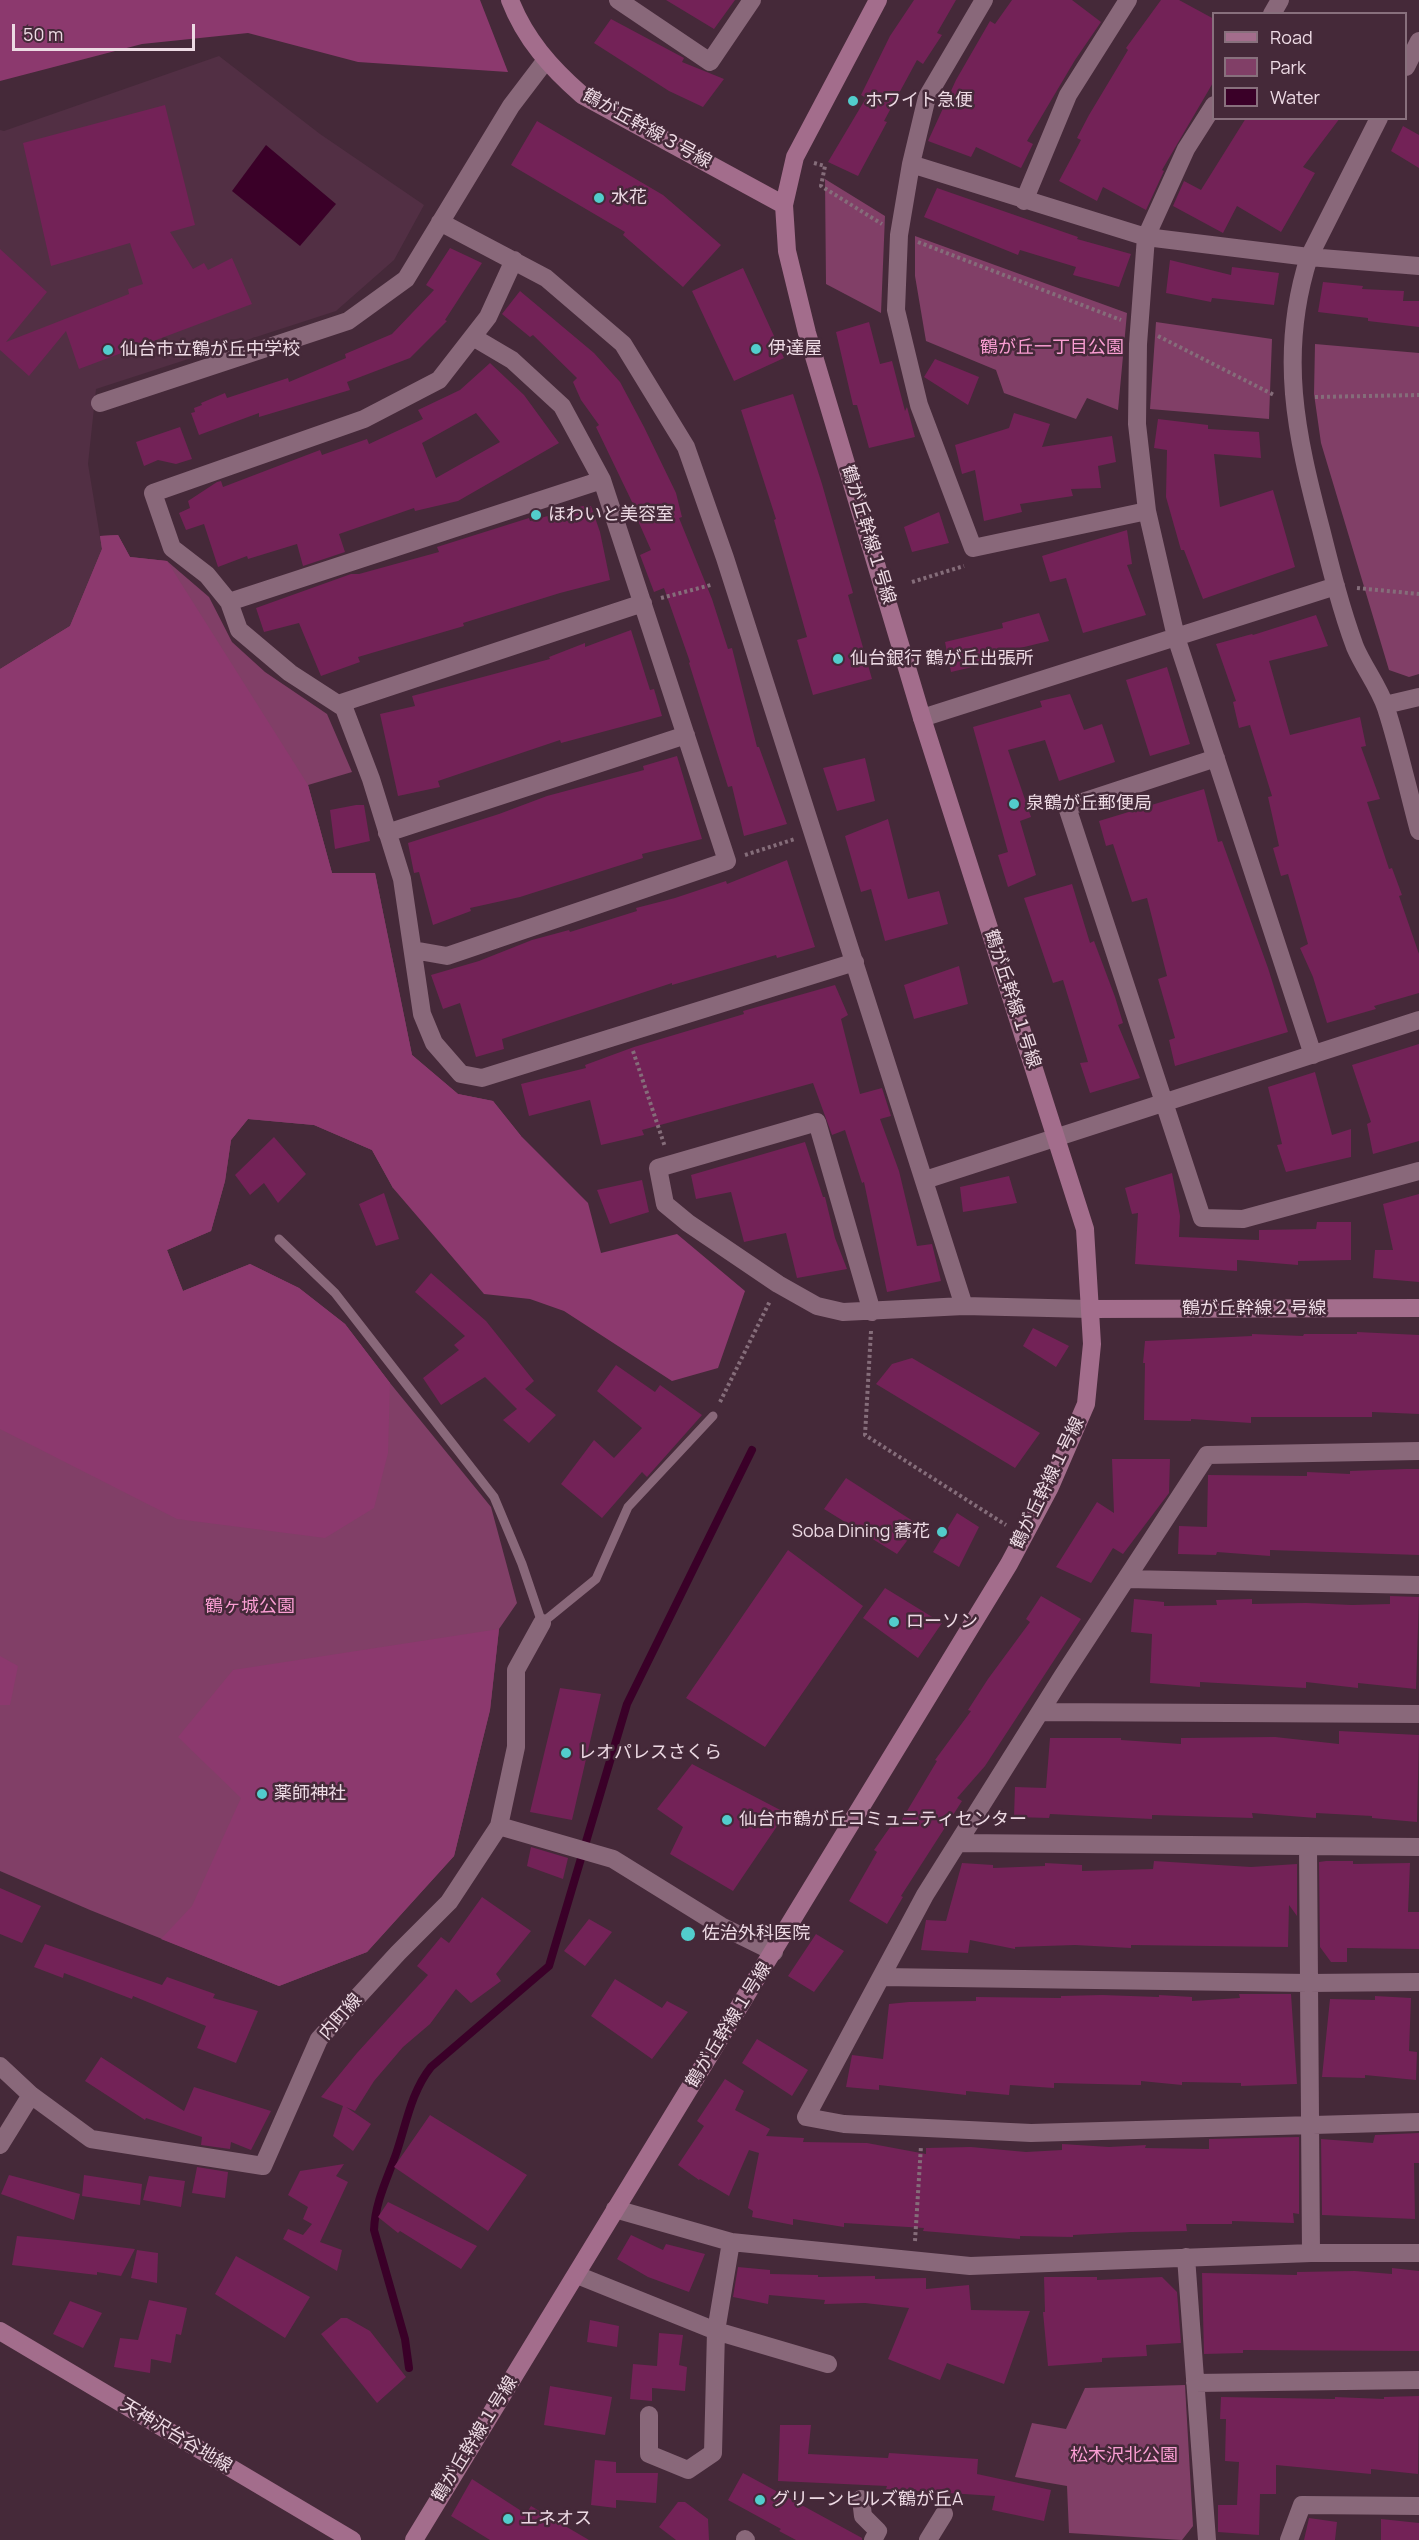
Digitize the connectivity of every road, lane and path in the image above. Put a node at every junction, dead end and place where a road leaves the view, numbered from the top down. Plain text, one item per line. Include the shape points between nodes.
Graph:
1 (510, 0) edge
2 (618, 0) edge
3 (752, 0) edge
4 (878, 0) edge
5 (984, 0) edge
6 (1128, 0) edge
7 (1419, 41) edge
8 (546, 60) junction
9 (1407, 66) edge
10 (1212, 108) edge
11 (1379, 120) edge
12 (795, 157) junction
13 (911, 164) junction
14 (1024, 201) junction
15 (784, 205) junction
16 (440, 222) junction
17 (899, 235) junction
18 (1146, 237) junction
19 (1309, 257) junction
20 (513, 260) junction
21 (1419, 266) edge
22 (1140, 327) junction
23 (473, 336) junction
24 (1419, 395) edge
25 (1278, 397) dead end
26 (1308, 397) dead end
27 (100, 404) dead end
28 (602, 480) junction
29 (1147, 511) junction
30 (973, 548) junction
31 (731, 579) junction
32 (912, 582) dead end
33 (1336, 586) junction
34 (1419, 594) edge
35 (230, 602) junction
36 (643, 603) junction
37 (1176, 637) junction
38 (1419, 697) edge
39 (338, 704) junction
40 (1385, 705) junction
41 (922, 718) junction
42 (686, 735) junction
43 (1216, 758) junction
44 (1419, 831) edge
45 (387, 833) junction
46 (813, 834) junction
47 (727, 861) junction
48 (413, 950) junction
49 (855, 962) junction
50 (1419, 1020) edge
51 (627, 1034) junction
52 (1313, 1054) junction
53 (1165, 1103) junction
54 (1057, 1139) junction
55 (671, 1164) junction
56 (1419, 1171) edge
57 (925, 1180) junction
58 (279, 1239) dead end
59 (778, 1284) junction
60 (964, 1306) junction
61 (1419, 1308) edge
62 (1090, 1309) junction
63 (872, 1312) junction
64 (713, 1416) joint
65 (1419, 1451) edge
66 (1023, 1537) junction
67 (1126, 1579) junction
68 (1419, 1585) edge
69 (542, 1623) junction
70 (1040, 1712) junction
71 (1419, 1714) edge
72 (499, 1826) junction
73 (958, 1843) junction
74 (1308, 1846) junction
75 (1419, 1847) edge
76 (774, 1952) junction
77 (881, 1977) junction
78 (1419, 1982) edge
79 (1308, 1983) junction
80 (0, 2066) edge
81 (31, 2095) junction
82 (1419, 2122) edge
83 (1310, 2124) junction
84 (923, 2128) junction
85 (0, 2145) edge
86 (615, 2209) junction
87 (731, 2242) junction
88 (1311, 2253) junction
89 (1419, 2253) edge
90 (1186, 2257) junction
91 (913, 2260) junction
92 (577, 2275) junction
93 (0, 2331) edge
94 (716, 2331) junction
95 (828, 2364) dead end
96 (1419, 2380) edge
97 (1195, 2383) junction
98 (649, 2415) dead end
99 (861, 2499) dead end
100 (1419, 2506) edge
101 (944, 2514) dead end
102 (352, 2540) edge
103 (414, 2540) edge
104 (873, 2540) edge
105 (927, 2540) edge
106 (1207, 2540) edge
107 (1289, 2540) edge

1 - 8 street, 鶴が丘幹線３号線
2 - 3 street via 710,62
4 - 12 street, 鶴が丘幹線１号線
5 - 13 street via 927,97
6 - 14 street via 1068,95
7 - 9 street
8 - 15 street, 鶴が丘幹線３号線 via 582,95
8 - 16 street via 511,106
10 - 18 street via 1186,149
11 - 19 street
12 - 15 street, 鶴が丘幹線１号線
12 - 17 path via 825,166 821,186
13 - 14 street
13 - 17 street
14 - 18 street
15 - 41 street, 鶴が丘幹線１号線 via 788,251 807,333
16 - 20 street
16 - 27 street via 406,279 348,321
17 - 22 path
17 - 30 street via 896,310 919,405
18 - 19 street
18 - 22 street
19 - 21 street
19 - 33 street via 1292,340 1292,397 1303,461
20 - 23 street via 488,317
20 - 31 street via 546,278 623,344 687,447
22 - 25 path
22 - 29 street via 1137,424
23 - 28 street via 512,360 562,406
23 - 35 street via 439,380 364,419 153,494 172,548 207,575
24 - 26 path
28 - 35 street
28 - 36 street
29 - 30 street
29 - 37 street
30 - 32 path via 976,563
31 - 36 path
31 - 46 street
33 - 34 path
33 - 37 street
33 - 40 street via 1356,648
35 - 39 street via 239,630 290,673
36 - 39 street
36 - 42 street
37 - 41 street
37 - 43 street
38 - 40 street
39 - 45 street via 344,708
40 - 44 street
41 - 54 street, 鶴が丘幹線１号線
42 - 45 street
42 - 47 street
43 - 52 street
43 - 53 street via 1067,807
45 - 48 street via 402,879
46 - 47 path
46 - 49 street
47 - 48 street via 447,956
48 - 51 street via 422,1014 434,1042 460,1074 482,1078
49 - 51 street
49 - 57 street
50 - 52 street
51 - 55 path
52 - 53 street
53 - 54 street
53 - 56 street via 1202,1218 1243,1219
54 - 57 street
54 - 62 street, 鶴が丘幹線１号線 via 1085,1228
55 - 59 street via 658,1168 664,1203
55 - 63 street via 817,1122
57 - 60 street
58 - 69 lane via 335,1293 494,1497
59 - 63 street via 817,1306 843,1312
59 - 64 path
60 - 62 street
60 - 63 street
61 - 62 street, 鶴が丘幹線２号線
62 - 66 street, 鶴が丘幹線１号線 via 1092,1344 1086,1404
63 - 66 path via 865,1435
64 - 69 lane via 628,1507 597,1579
65 - 67 street via 1207,1455
66 - 76 street, 鶴が丘幹線１号線
67 - 68 street
67 - 70 street
69 - 72 street, 内町線 via 516,1670 516,1747
70 - 71 street
70 - 73 street
72 - 76 street via 613,1859 721,1926
72 - 81 street, 内町線 via 449,1902 320,2039 263,2166 91,2139
73 - 74 street
73 - 77 street
74 - 75 street
74 - 79 street
76 - 86 street, 鶴が丘幹線１号線
77 - 79 street
77 - 84 street via 806,2117 844,2124
78 - 79 street
79 - 83 street
80 - 81 street, 内町線
81 - 85 street
82 - 83 street
83 - 84 street via 1031,2133
83 - 88 street
84 - 91 path
86 - 87 street
86 - 92 street, 鶴が丘幹線１号線
87 - 91 street
87 - 94 street
88 - 89 street
88 - 90 street
90 - 91 street via 970,2266
90 - 97 street
92 - 94 street
92 - 103 street, 鶴が丘幹線１号線
93 - 102 street, 天神沢台谷地線
94 - 95 street
94 - 98 street via 713,2453 688,2470 649,2454
96 - 97 street
97 - 106 street
99 - 104 street via 863,2517 878,2531
100 - 107 street via 1302,2505
101 - 105 street

